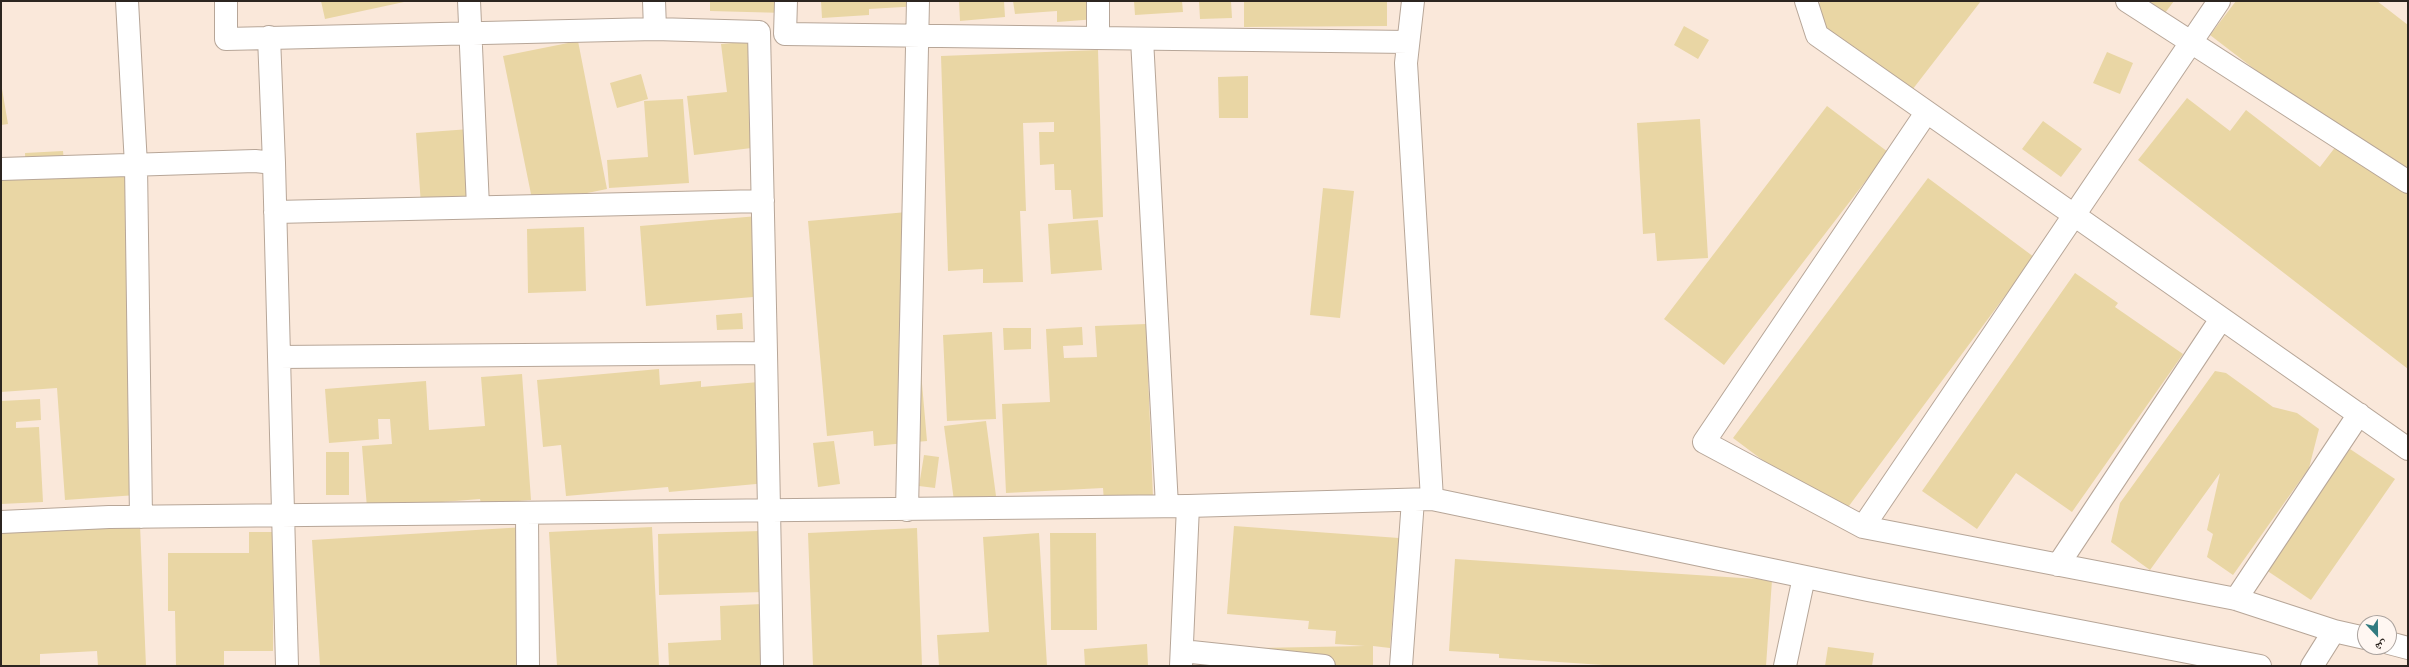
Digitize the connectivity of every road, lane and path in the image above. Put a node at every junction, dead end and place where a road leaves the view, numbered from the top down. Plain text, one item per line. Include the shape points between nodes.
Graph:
1 (127, 1) edge
2 (226, 1) edge
3 (469, 1) edge
4 (654, 1) edge
5 (786, 1) edge
6 (918, 1) edge
7 (1098, 1) edge
8 (1413, 1) edge
9 (1806, 1) edge
10 (2127, 1) edge
11 (2219, 1) edge
12 (654, 29) junction
13 (471, 32) junction
14 (759, 32) junction
15 (785, 34) junction
16 (918, 36) junction
17 (269, 37) junction
18 (1098, 38) junction
19 (1142, 39) junction
20 (1408, 42) junction
21 (2192, 42) junction
22 (1926, 113) junction
23 (274, 163) junction
24 (136, 165) junction
25 (1, 169) edge
26 (2408, 182) edge
27 (763, 201) junction
28 (478, 207) junction
29 (275, 212) junction
30 (2074, 217) junction
31 (2221, 319) junction
32 (766, 353) junction
33 (279, 357) junction
34 (2358, 414) junction
35 (2408, 449) edge
36 (1423, 499) junction
37 (1178, 506) junction
38 (907, 510) junction
39 (768, 512) junction
40 (527, 514) junction
41 (284, 516) junction
42 (141, 517) junction
43 (1, 522) edge
44 (1863, 527) junction
45 (2058, 565) junction
46 (1804, 577) junction
47 (2236, 599) junction
48 (2334, 631) junction
49 (2357, 636) edge
50 (2397, 646) edge
51 (2408, 648) edge
52 (1182, 658) edge
53 (287, 666) edge
54 (528, 666) edge
55 (772, 666) edge
56 (1324, 666) edge
57 (1401, 666) edge
58 (1785, 666) edge
59 (2260, 666) edge
60 (2312, 666) edge

1 - 24 street
2 - 17 street via 226,39
3 - 13 street
4 - 12 street
5 - 15 street
6 - 16 street
7 - 18 street
8 - 20 street
9 - 22 street via 1817,36
10 - 21 street
11 - 21 street
12 - 13 street
12 - 14 street
13 - 17 street
13 - 28 street
14 - 15 street
14 - 27 street
15 - 16 street
16 - 18 street
16 - 38 street
17 - 23 street
18 - 19 street
19 - 20 street
19 - 37 street
20 - 36 street via 1406,63
21 - 26 street
21 - 30 street
22 - 30 street
22 - 44 street via 1704,442
23 - 24 street via 255,161
23 - 29 street
24 - 25 street
24 - 42 street
27 - 28 street
27 - 32 street
28 - 29 street
29 - 33 street
30 - 31 street
30 - 44 street
31 - 34 street
31 - 45 street
32 - 33 street
32 - 39 street
33 - 41 street
34 - 35 street
34 - 47 street
36 - 37 street
36 - 46 street
36 - 57 street
37 - 38 street
37 - 52 street
38 - 39 street
39 - 40 street
39 - 55 street
40 - 41 street
40 - 54 street
41 - 42 street
41 - 53 street
42 - 43 street
44 - 45 street
45 - 47 street
46 - 58 street
46 - 59 street
47 - 48 street
48 - 49 street
48 - 60 street
50 - 51 street
52 - 56 street

